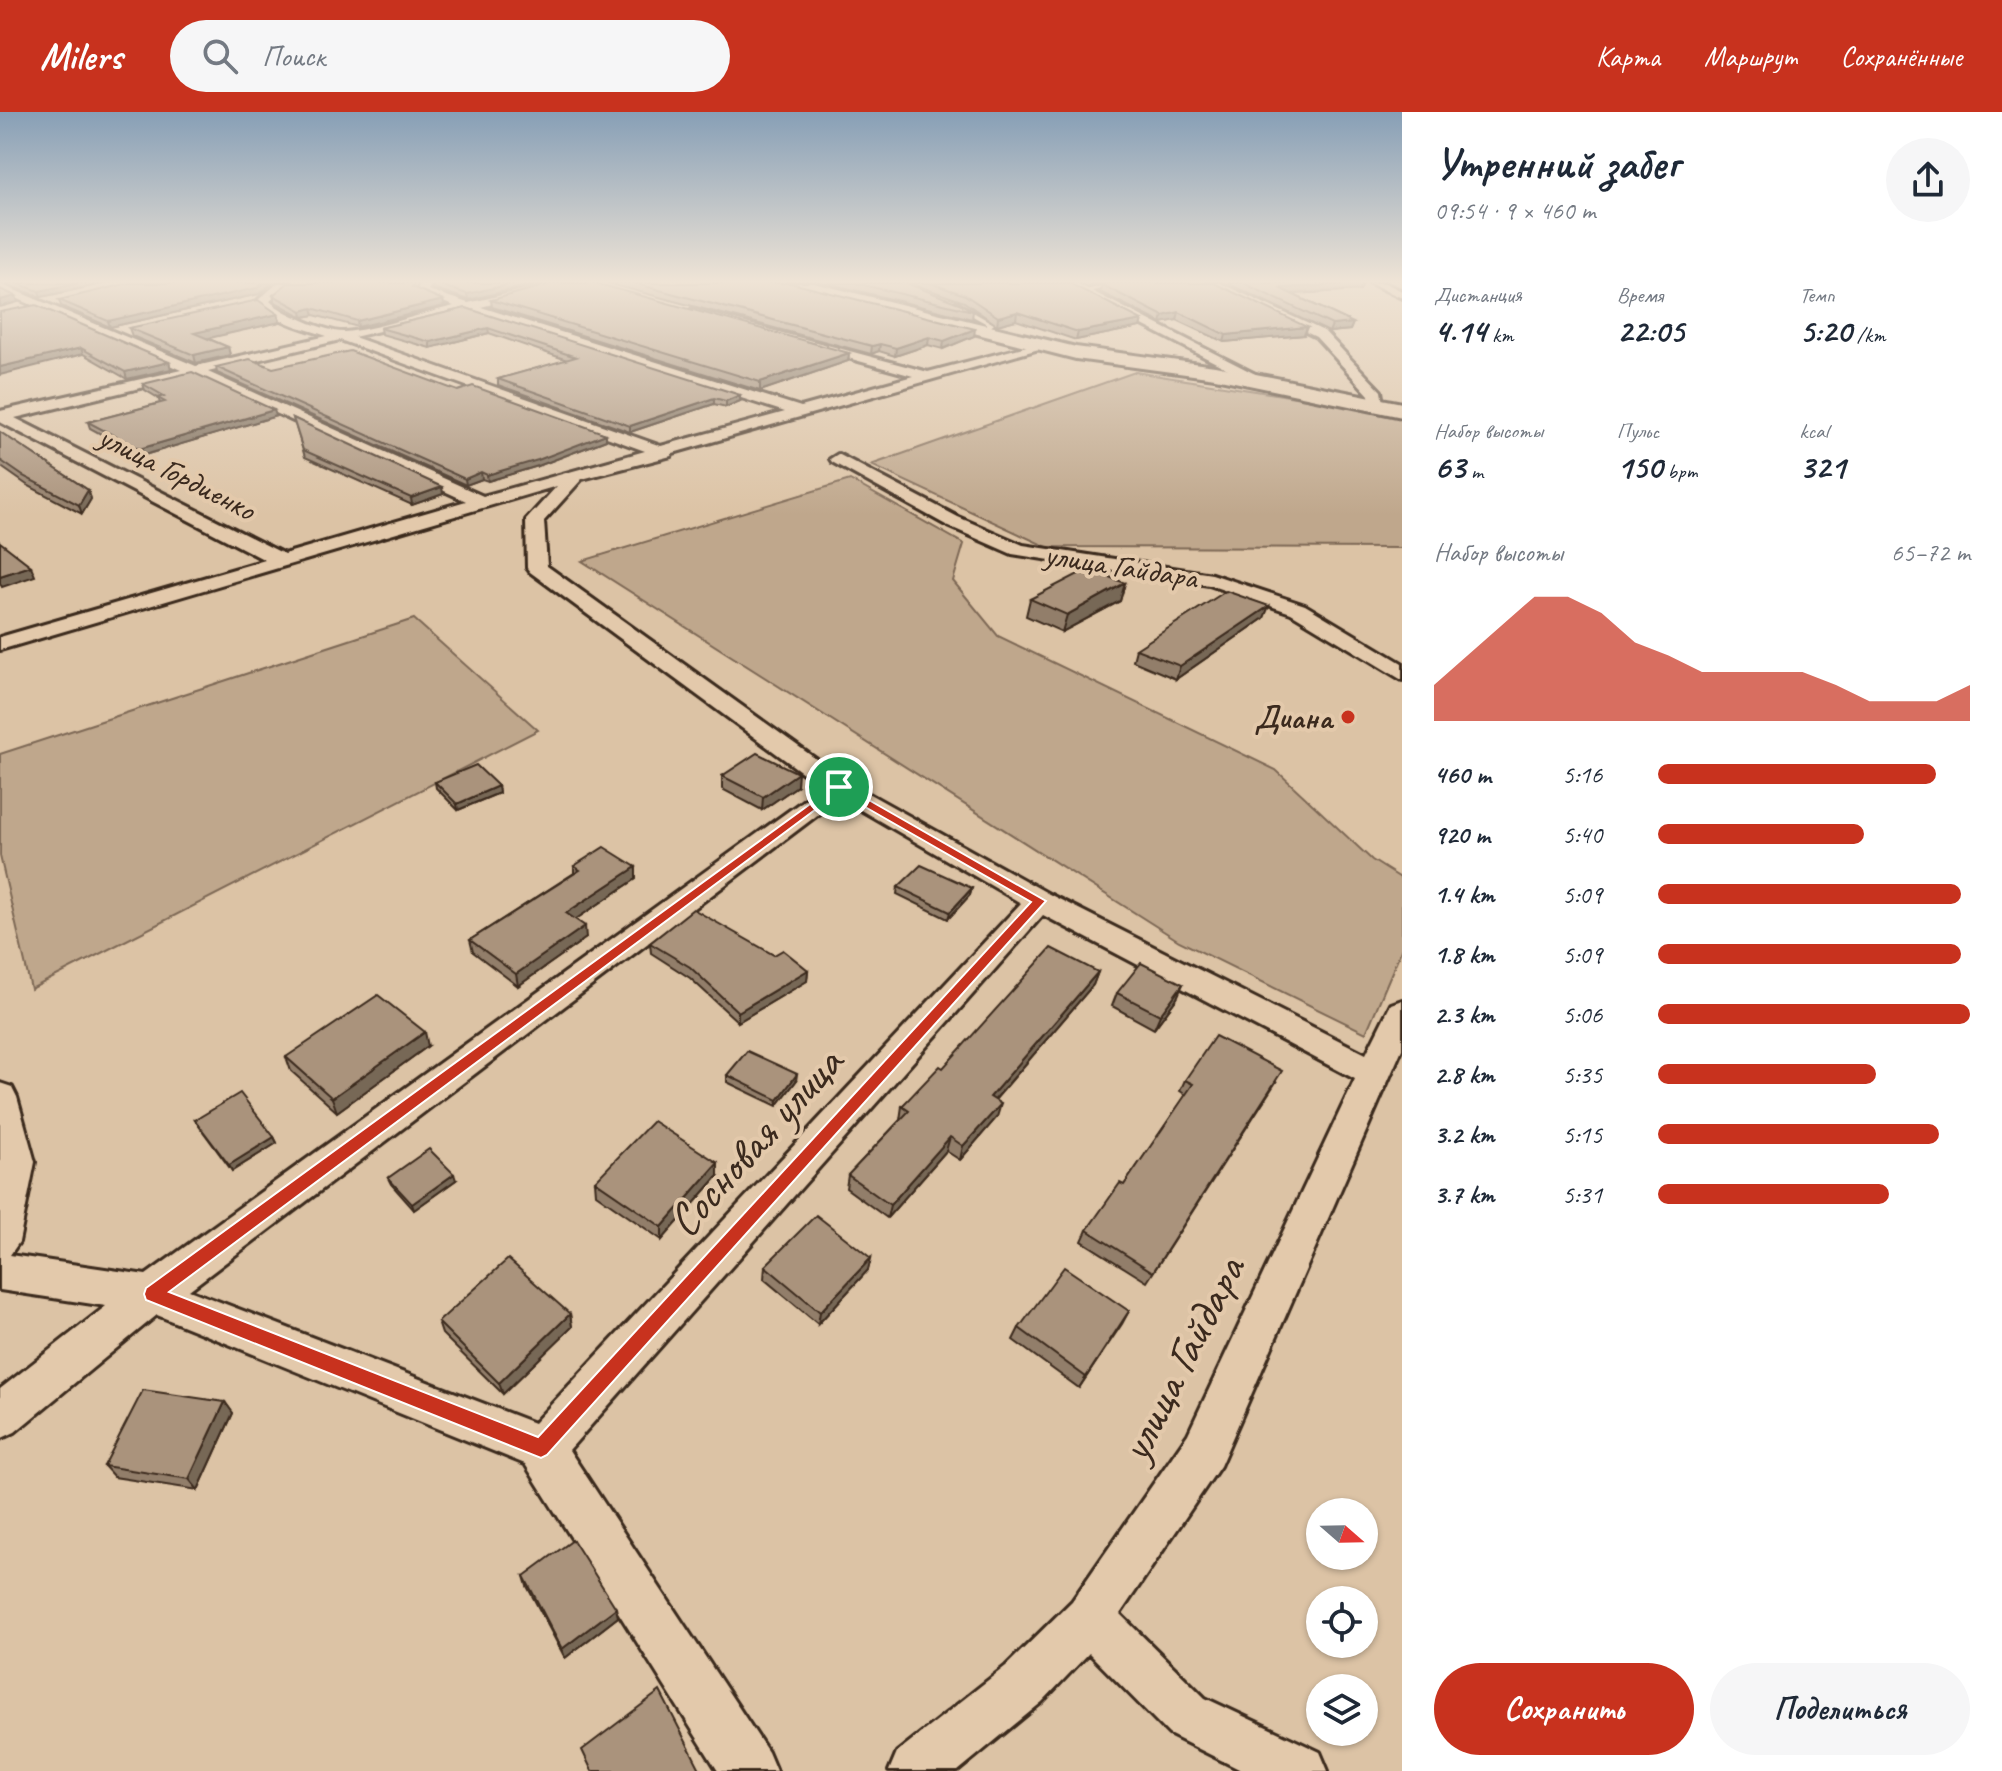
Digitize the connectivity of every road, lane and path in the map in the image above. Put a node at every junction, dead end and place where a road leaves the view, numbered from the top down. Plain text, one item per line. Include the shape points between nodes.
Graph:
1 (171, 360) edge
2 (234, 360) edge
3 (408, 360) edge
4 (639, 360) edge
5 (872, 360) edge
6 (984, 360) edge
7 (1125, 360) edge
8 (1222, 360) edge
9 (1345, 360) edge
10 (193, 370) junction
11 (929, 376) junction
12 (1262, 381) junction
13 (1376, 403) junction
14 (1402, 410) edge
15 (804, 413) junction
16 (0, 417) edge
17 (665, 453) junction
18 (838, 459) dead end
19 (574, 478) junction
20 (482, 502) junction
21 (284, 562) junction
22 (0, 619) edge
23 (25, 637) junction
24 (0, 644) edge
25 (1402, 673) edge
26 (839, 787) junction
27 (1039, 901) junction
28 (1402, 1012) edge
29 (1373, 1073) junction
30 (0, 1097) edge
31 (0, 1242) edge
32 (0, 1272) edge
33 (152, 1294) junction
34 (0, 1417) edge
35 (541, 1448) junction
36 (1089, 1618) junction
37 (749, 1771) edge
38 (916, 1771) edge
39 (1301, 1771) edge

1 - 10 street
2 - 10 street
3 - 17 street
4 - 15 street
5 - 11 street
6 - 11 street
7 - 12 main road
8 - 12 street
9 - 13 street via 1376,394
10 - 16 street
10 - 20 street
11 - 15 street
12 - 13 main road
13 - 14 main road
15 - 17 street
16 - 21 street, улица Гордиенко
17 - 19 street
18 - 25 street, улица Гайдара via 952,521 1019,550 1212,580 1298,609
19 - 20 street
19 - 26 street via 535,520 537,568
20 - 21 street
21 - 23 street
22 - 23 street
23 - 24 street
26 - 27 street
26 - 33 street
27 - 29 street
27 - 35 street, Сосновая улица
28 - 29 street, улица Гайдара
29 - 36 street, улица Гайдара via 1204,1450
30 - 31 street via 17,1162
32 - 33 street
33 - 34 street
33 - 35 street
35 - 37 street
36 - 38 street, улица Гайдара via 1024,1684
36 - 39 street via 1187,1716

